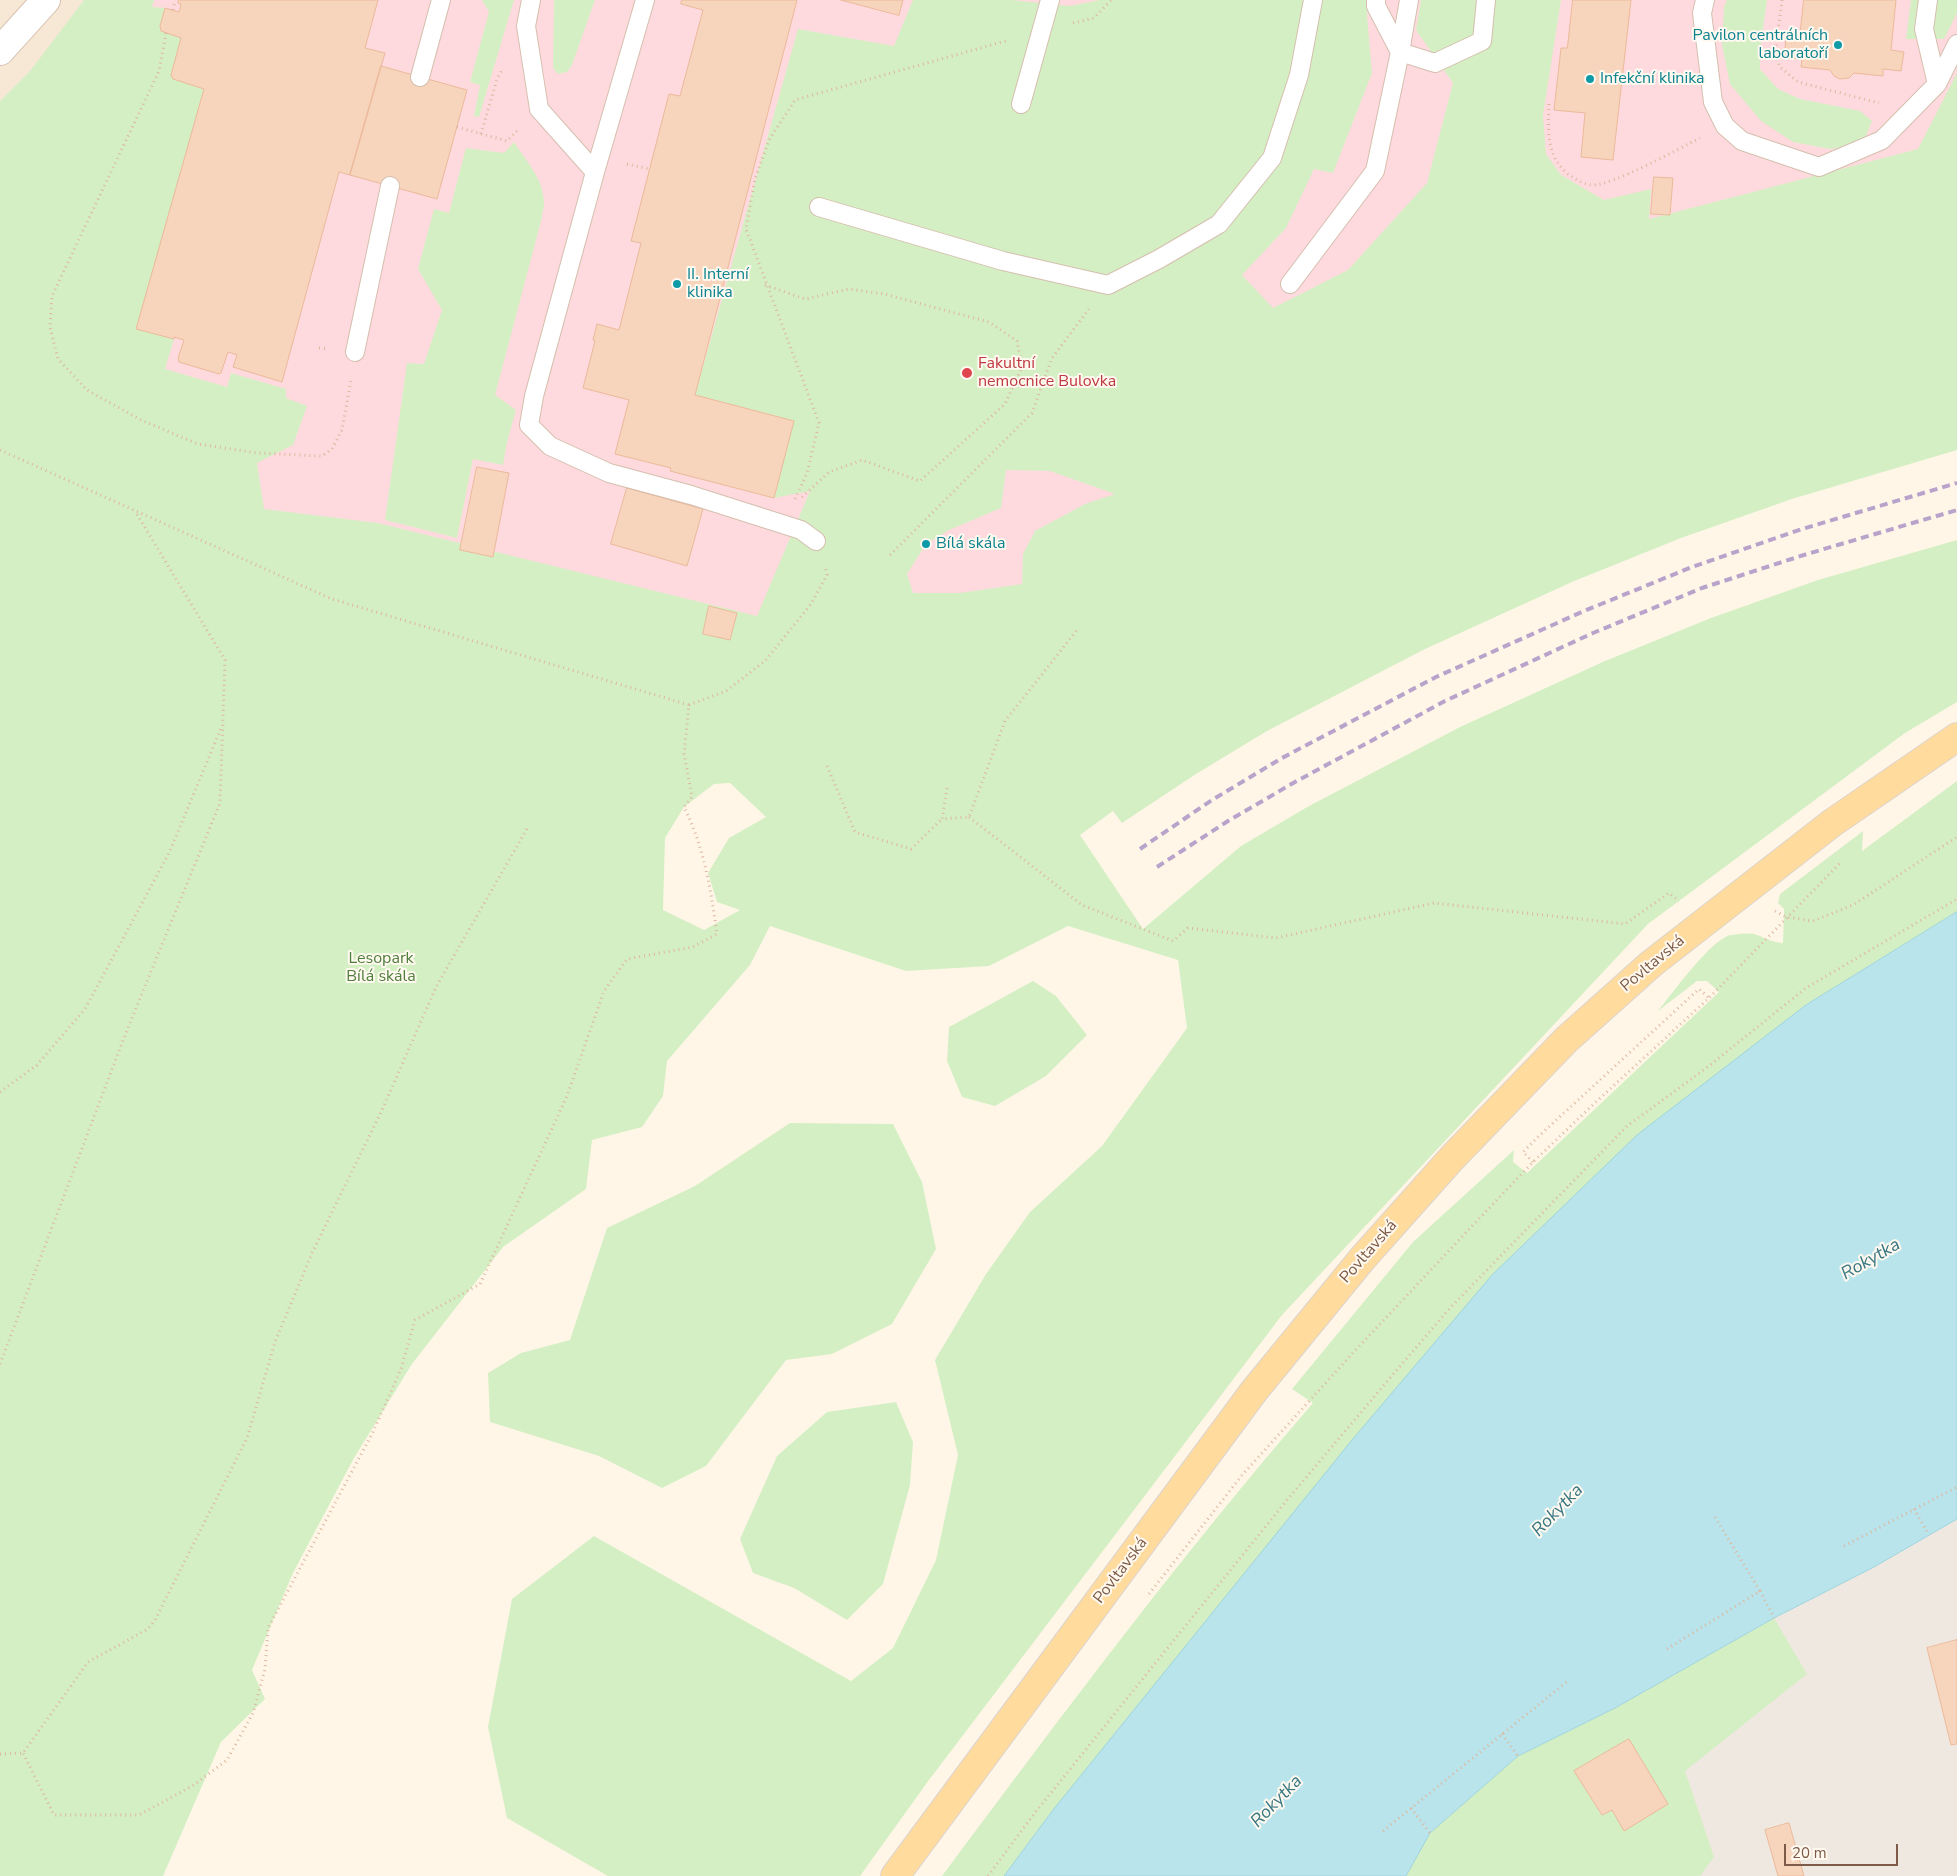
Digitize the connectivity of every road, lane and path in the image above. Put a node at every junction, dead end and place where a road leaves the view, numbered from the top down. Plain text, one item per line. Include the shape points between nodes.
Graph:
1 (46, 0) edge
2 (175, 0) edge
3 (441, 0) edge
4 (531, 0) edge
5 (645, 0) edge
6 (1050, 0) edge
7 (1313, 0) edge
8 (1376, 0) edge
9 (1409, 0) edge
10 (1486, 0) edge
11 (1705, 0) edge
12 (1782, 0) edge
13 (1928, 0) edge
14 (173, 10) dead end
15 (526, 26) junction
16 (166, 32) dead end
17 (1957, 44) edge
18 (0, 51) edge
19 (1400, 52) junction
20 (420, 77) dead end
21 (1937, 84) junction
22 (1021, 104) dead end
23 (1550, 104) dead end
24 (1911, 111) junction
25 (458, 126) dead end
26 (1725, 126) junction
27 (481, 134) junction
28 (508, 141) dead end
29 (635, 166) dead end
30 (649, 169) dead end
31 (595, 172) junction
32 (390, 186) dead end
33 (819, 207) dead end
34 (1290, 284) dead end
35 (765, 285) dead end
36 (1108, 285) junction
37 (318, 348) dead end
38 (355, 352) junction
39 (0, 450) edge
40 (797, 502) dead end
41 (135, 511) junction
42 (816, 540) joint
43 (890, 555) dead end
44 (1077, 630) dead end
45 (689, 705) junction
46 (223, 722) junction
47 (1957, 736) edge
48 (827, 766) dead end
49 (947, 788) dead end
50 (969, 817) junction
51 (942, 819) junction
52 (528, 827) dead end
53 (1957, 838) edge
54 (1957, 900) edge
55 (1704, 922) junction
56 (1709, 998) junction
57 (0, 1092) edge
58 (1533, 1162) junction
59 (0, 1364) edge
60 (1957, 1487) edge
61 (1914, 1509) junction
62 (1715, 1517) dead end
63 (1929, 1535) dead end
64 (1844, 1546) dead end
65 (1760, 1592) junction
66 (1146, 1598) dead end
67 (1774, 1618) dead end
68 (1667, 1649) dead end
69 (1569, 1680) dead end
70 (1502, 1734) junction
71 (0, 1754) edge
72 (23, 1754) junction
73 (1518, 1756) dead end
74 (1411, 1808) junction
75 (1383, 1831) dead end
76 (1430, 1833) dead end
77 (895, 1876) edge
78 (988, 1876) edge

1 - 18 street
2 - 14 path
3 - 20 lane
4 - 15 lane
5 - 31 lane
6 - 22 lane
7 - 36 lane via 1299,75 1272,158 1219,224
8 - 19 lane via 1376,6
9 - 19 lane
10 - 19 lane via 1482,41 1435,63
11 - 26 lane via 1702,13 1713,102
12 - 24 path via 1775,55 1780,67 1798,82
13 - 21 lane via 1924,29
15 - 27 path via 497,78
15 - 31 lane via 539,109
16 - 38 path via 159,71 52,296 50,327 58,359 87,390 141,420 198,444 257,453 322,456 332,450 342,430
17 - 21 lane
19 - 34 lane via 1375,171
21 - 24 lane
23 - 26 path via 1548,130 1551,152 1560,168 1577,181 1592,185 1614,180
24 - 26 lane via 1882,140 1819,167 1742,141
25 - 27 path
27 - 28 path
29 - 30 path
31 - 42 lane via 529,425 550,446 609,472 802,530
32 - 38 lane
33 - 36 lane via 1003,261
35 - 40 path via 805,299 849,289 884,294 990,322 1018,341 1022,366 1005,404 920,482 862,460 829,472
36 - 43 path via 1052,358 1032,413
37 - 38 path
39 - 41 path
41 - 45 path via 332,599
41 - 46 path via 225,660
42 - 45 path via 827,575 811,604 765,661 726,691
44 - 50 path via 1005,721
45 - 72 path via 684,754 692,797 684,807 695,829 710,884 717,934 693,947 627,959 604,990 567,1096 480,1284 415,1320 401,1369 372,1434 268,1628 265,1669 253,1713 227,1760 194,1785 139,1815 54,1815
46 - 57 path via 169,853 85,1009 37,1065
46 - 59 path via 220,803 127,1030
47 - 55 main road, Povltavská via 1832,823
48 - 51 path via 855,832 911,849
49 - 51 path
50 - 51 path
50 - 55 path via 1082,905 1173,941 1188,928 1276,938 1434,903 1625,924 1669,893
52 - 72 path via 436,987 383,1108 312,1253 275,1342 247,1438 155,1620 148,1629 88,1662
53 - 56 path via 1852,905 1813,921 1786,917
54 - 78 path via 1806,988 1706,1070 1627,1126 1450,1308 1390,1378 1148,1671
55 - 77 main road, Povltavská via 1651,964 1566,1040 1452,1158 1362,1259 1254,1391
56 - 58 path
56 - 58 path via 1699,989 1547,1128 1523,1152
58 - 66 path via 1243,1474
60 - 61 path
61 - 63 path
61 - 64 path
62 - 65 path
65 - 67 path
65 - 68 path
69 - 70 path
70 - 73 path
70 - 74 path
71 - 72 path
74 - 75 path
74 - 76 path

